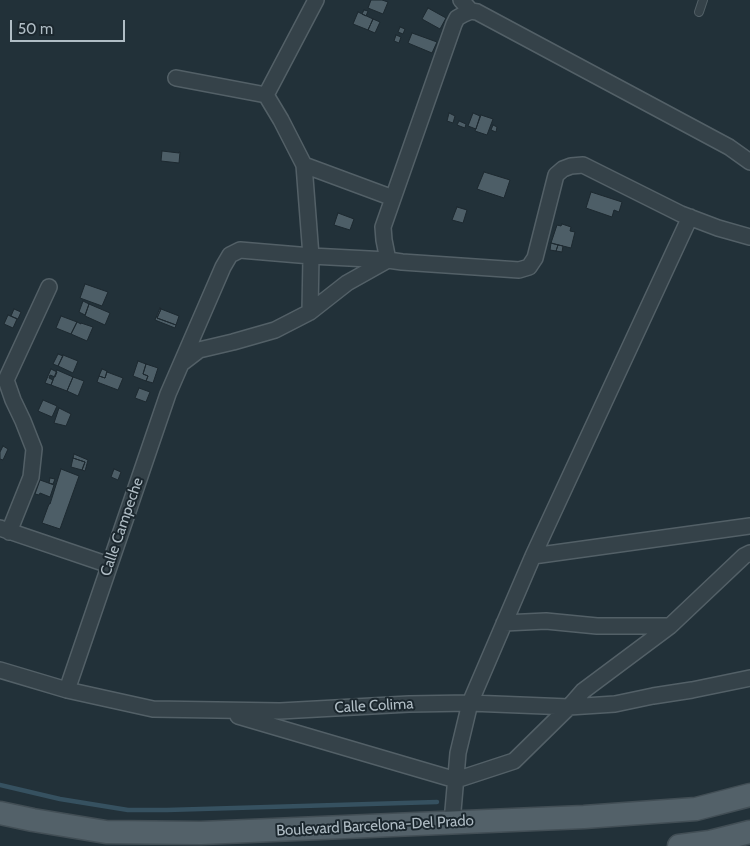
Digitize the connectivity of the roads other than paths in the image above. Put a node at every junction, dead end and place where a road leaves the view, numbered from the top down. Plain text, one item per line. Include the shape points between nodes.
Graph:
1 (316, 0) edge
2 (704, 0) edge
3 (466, 6) edge
4 (699, 12) dead end
5 (176, 78) dead end
6 (266, 95) junction
7 (750, 162) edge
8 (304, 165) junction
9 (393, 198) junction
10 (690, 217) junction
11 (750, 237) edge
12 (311, 256) junction
13 (388, 260) junction
14 (49, 288) dead end
15 (310, 312) junction
16 (180, 365) junction
17 (3, 382) edge
18 (750, 526) edge
19 (4, 530) edge
20 (750, 553) edge
21 (533, 556) junction
22 (109, 565) junction
23 (504, 623) junction
24 (670, 626) junction
25 (0, 670) edge
26 (750, 678) edge
27 (66, 690) junction
28 (470, 703) junction
29 (569, 707) junction
30 (219, 710) junction
31 (456, 780) junction
32 (750, 795) edge
33 (0, 814) edge
34 (452, 822) junction
35 (750, 832) edge
36 (679, 846) edge

1 - 6 street
2 - 4 lane
3 - 7 street via 729,147
3 - 9 street via 464,14 454,24
5 - 6 street
6 - 8 street
8 - 9 street
8 - 12 street
9 - 13 street via 383,227
10 - 11 street
10 - 13 street, Calle Campeche via 583,165 571,166 556,175 535,258 528,267 519,270
10 - 21 street
12 - 13 street, Calle Campeche
12 - 15 street
12 - 16 street, Calle Campeche via 240,250 230,254
13 - 15 street via 347,284
14 - 17 street
15 - 16 street via 274,330 198,350
16 - 22 street, Calle Campeche
17 - 19 street via 24,421 34,449 31,478
18 - 21 street
19 - 22 street
20 - 24 street
21 - 23 street
22 - 27 street, Calle Campeche
23 - 24 street via 546,621 597,626
23 - 28 street
24 - 29 street via 583,691
25 - 27 street, Calle Colima
26 - 29 street, Calle Colima via 615,704
27 - 30 street, Calle Colima via 153,709
28 - 29 street, Calle Colima
28 - 30 street, Calle Colima via 280,711
28 - 31 street via 458,752
29 - 31 street via 514,761
30 - 31 street
31 - 34 street
32 - 34 main road, Boulevard Barcelona-Del Prado via 696,809
33 - 34 main road, Boulevard Barcelona-Del Prado via 106,832 201,833
35 - 36 main road

